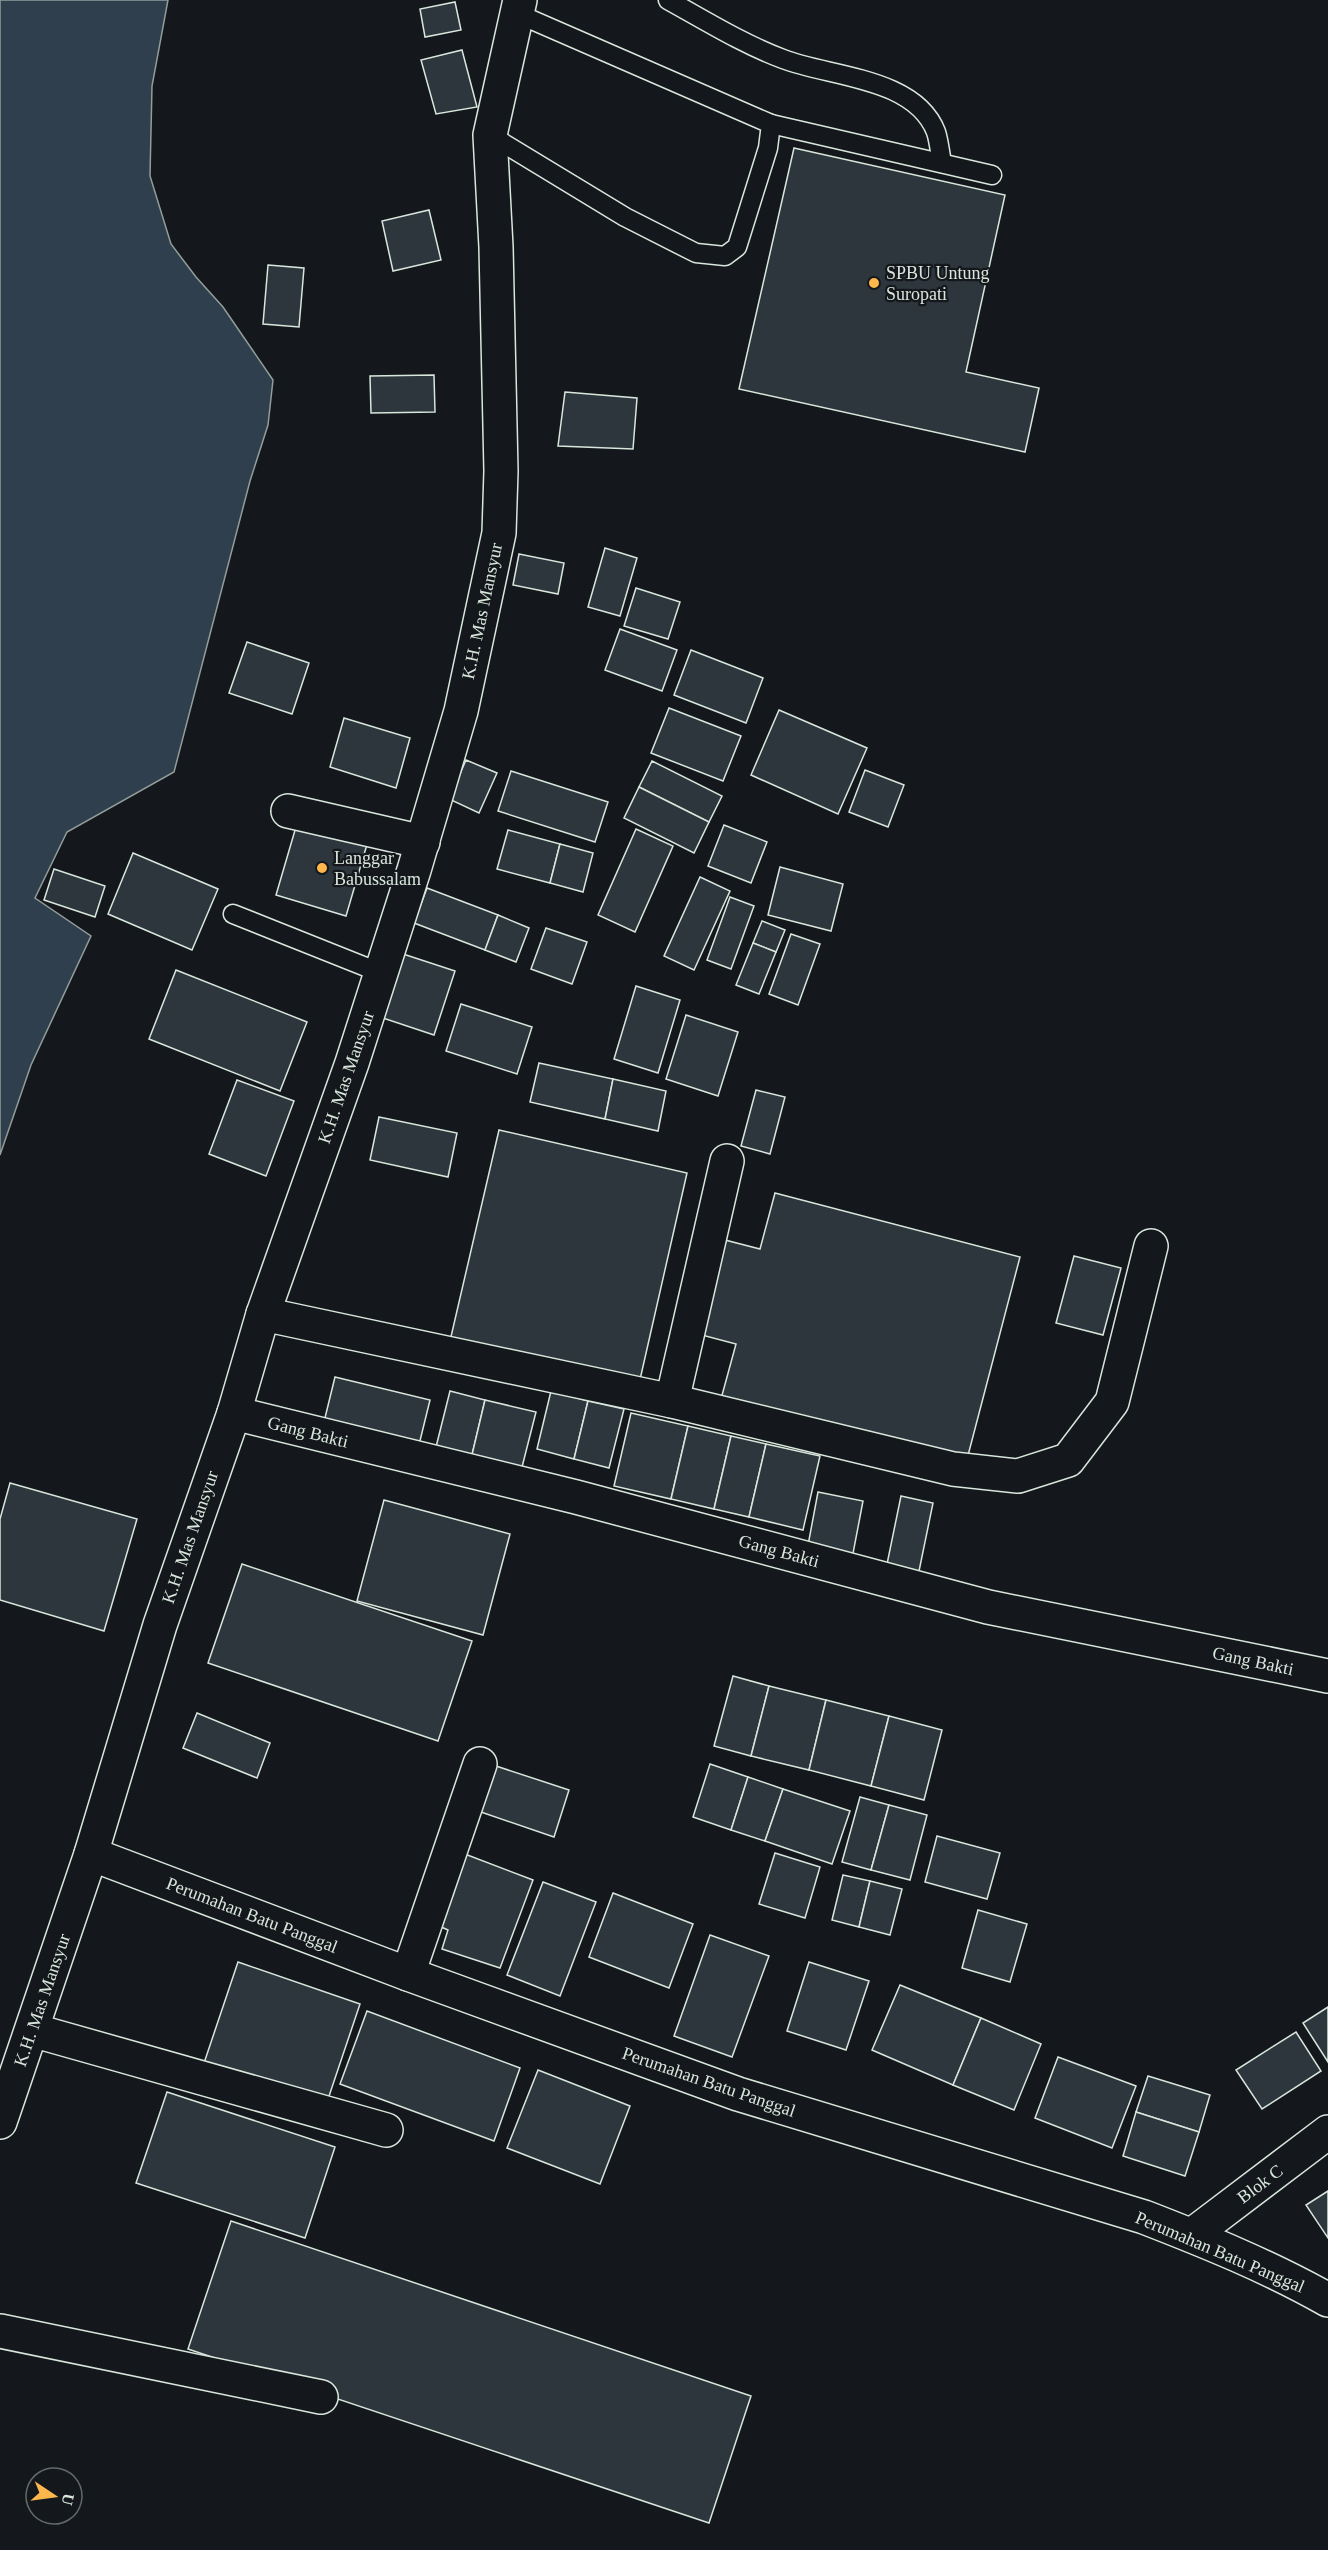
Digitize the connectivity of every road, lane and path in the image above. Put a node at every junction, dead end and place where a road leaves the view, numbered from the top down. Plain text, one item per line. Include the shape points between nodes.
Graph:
1 (668, 0) edge
2 (518, 6) edge
3 (771, 124) junction
4 (490, 135) junction
5 (942, 164) junction
6 (992, 175) dead end
7 (288, 811) dead end
8 (423, 842) junction
9 (233, 915) dead end
10 (381, 973) junction
11 (727, 1161) dead end
12 (1151, 1246) dead end
13 (263, 1314) junction
14 (672, 1401) junction
15 (234, 1413) junction
16 (1328, 1676) edge
17 (480, 1764) dead end
18 (91, 1854) junction
19 (408, 1974) junction
20 (32, 2030) junction
21 (0, 2122) edge
22 (386, 2130) dead end
23 (1328, 2132) edge
24 (1192, 2235) junction
25 (1328, 2300) edge
26 (0, 2331) edge
27 (321, 2397) dead end

1 - 5 lane via 747,44 785,60 893,90 920,108 935,131
2 - 3 lane
2 - 4 street, K.H. Mas Mansyur
3 - 4 lane via 768,148 737,247 725,256 696,254 625,217
3 - 5 lane
4 - 8 street, K.H. Mas Mansyur via 501,447 499,533 461,711
5 - 6 lane
7 - 8 street
8 - 10 street, K.H. Mas Mansyur
9 - 10 lane
10 - 13 street, K.H. Mas Mansyur
11 - 14 street
12 - 14 street via 1112,1402 1068,1460 1018,1476 953,1469
13 - 14 street
13 - 15 street, K.H. Mas Mansyur
15 - 16 street, Gang Bakti via 576,1497 988,1607
15 - 18 street, K.H. Mas Mansyur via 160,1625
17 - 19 street
18 - 19 street, Perumahan Batu Panggal
18 - 20 street, K.H. Mas Mansyur
19 - 24 street, Perumahan Batu Panggal via 738,2094
20 - 21 street, K.H. Mas Mansyur
20 - 22 street
23 - 24 street, Blok C
24 - 25 street, Perumahan Batu Panggal
26 - 27 street

